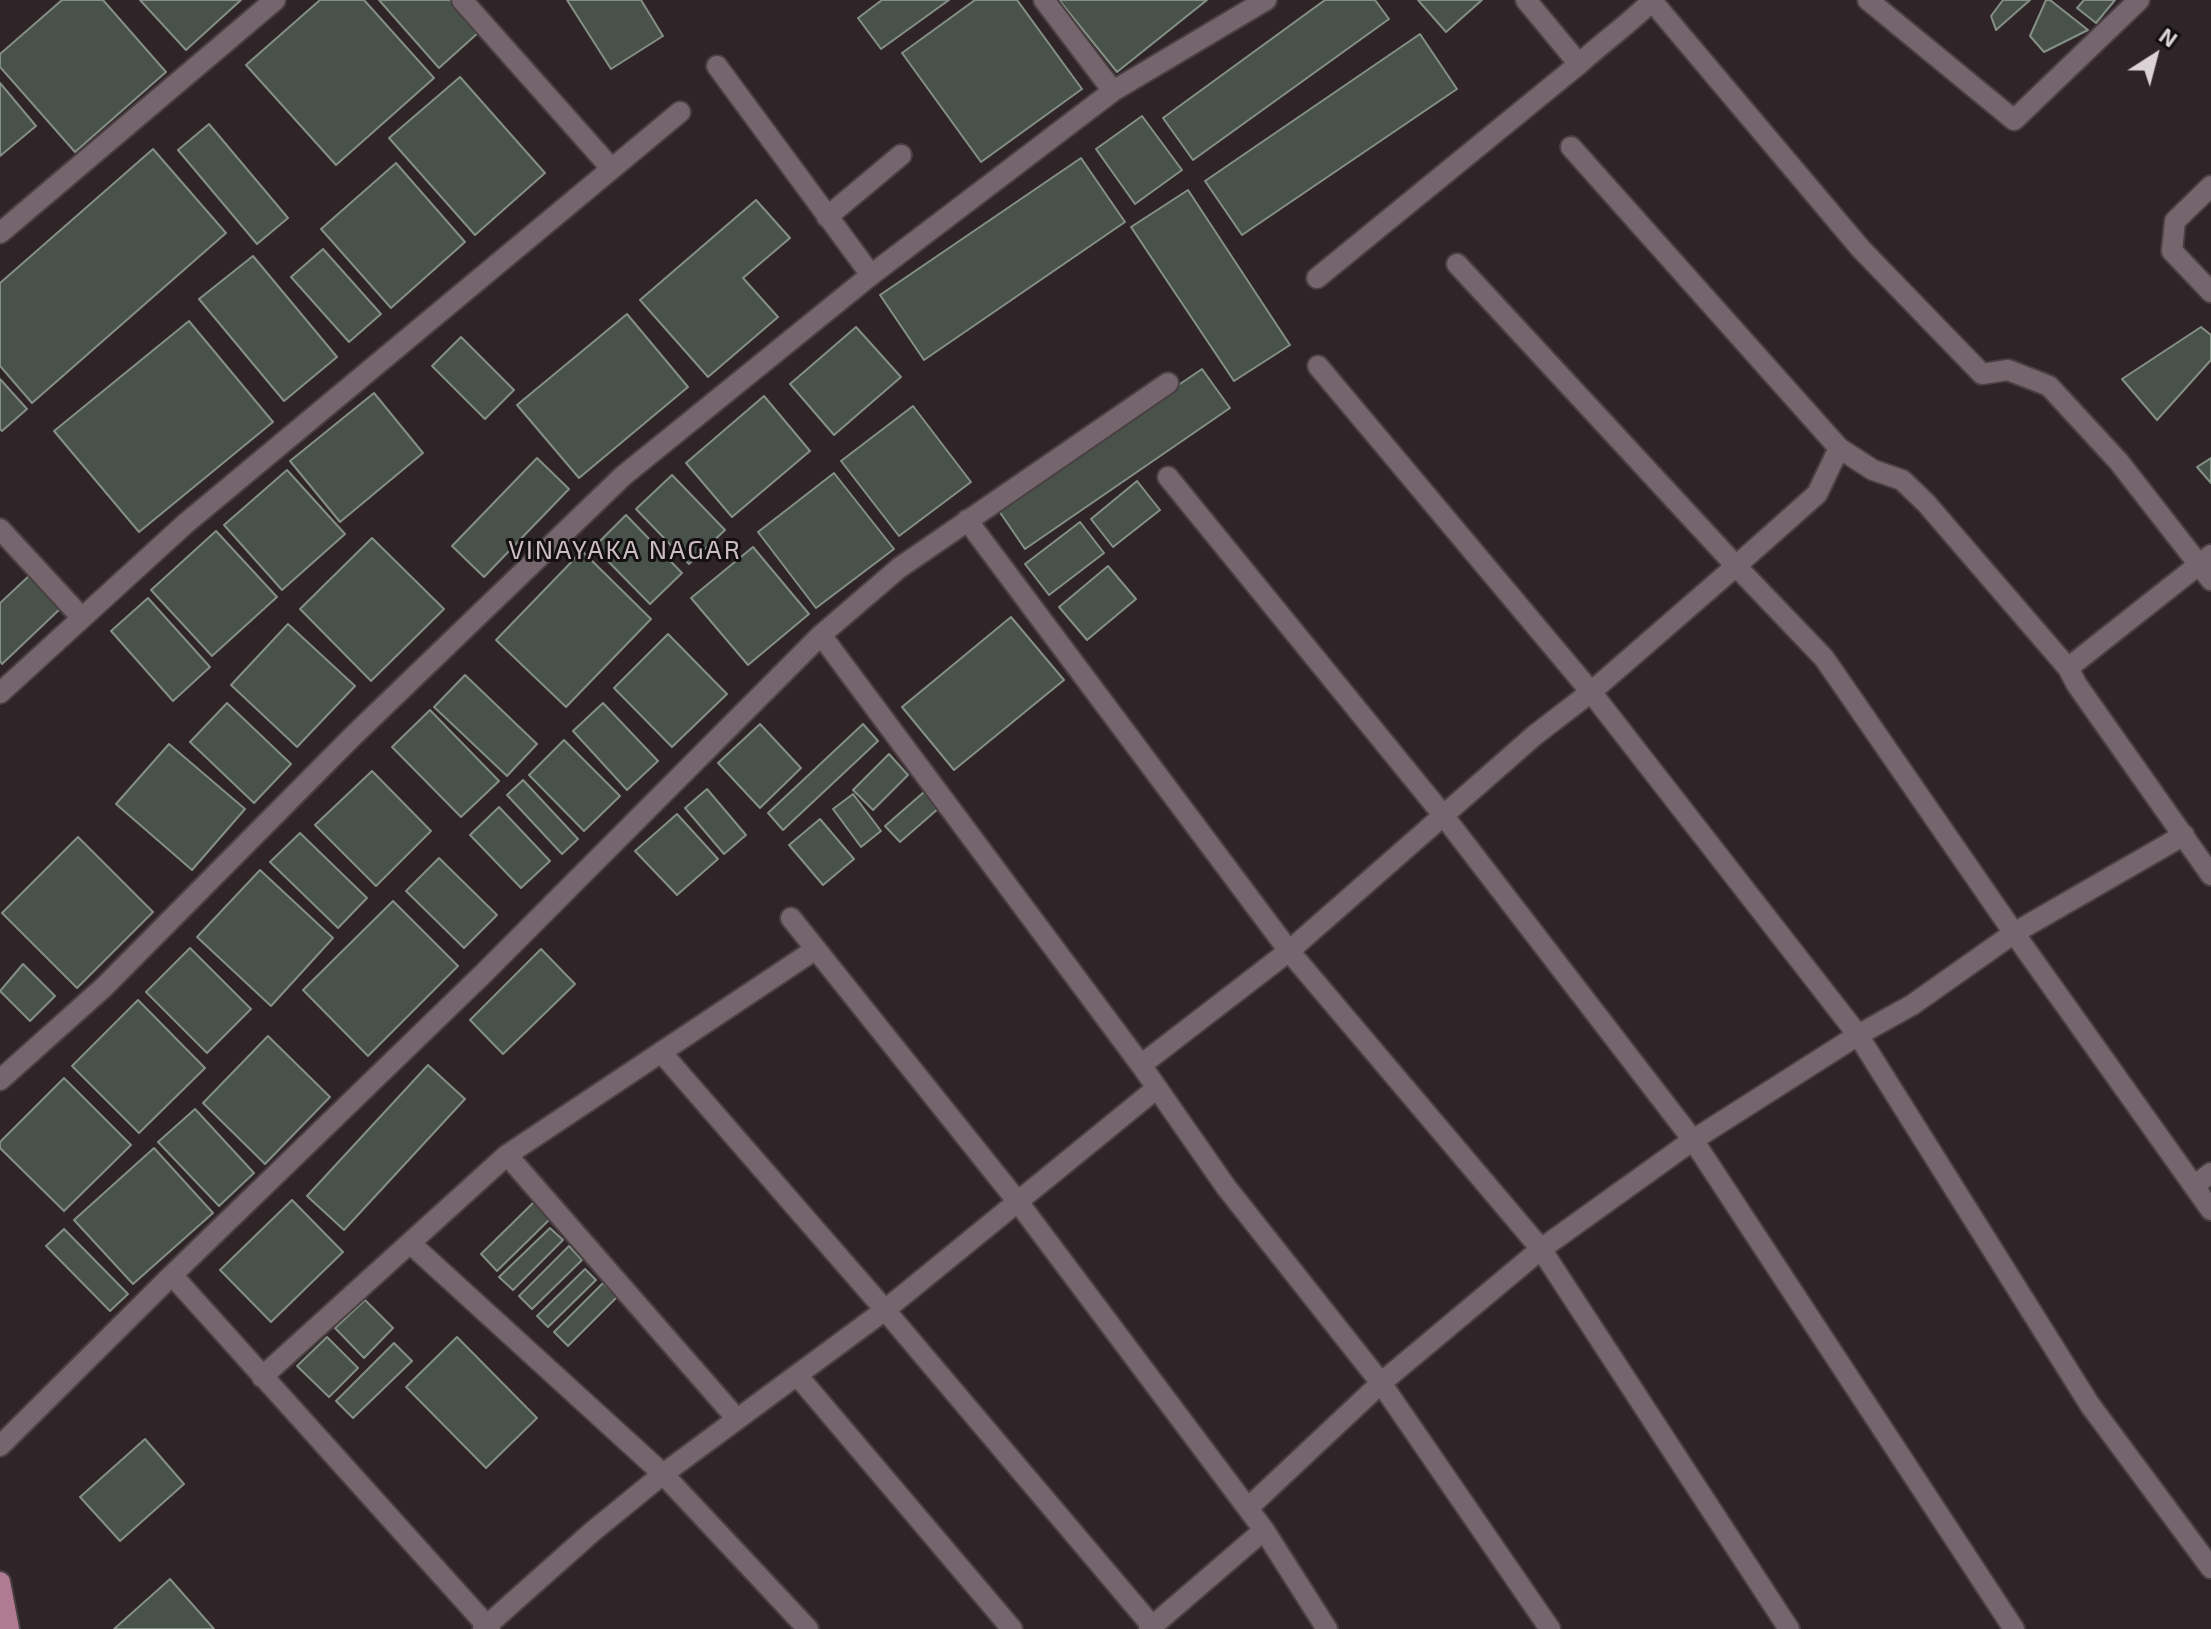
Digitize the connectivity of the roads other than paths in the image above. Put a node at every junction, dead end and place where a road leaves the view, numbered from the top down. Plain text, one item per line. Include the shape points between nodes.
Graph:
1 (275, 0) edge
2 (462, 0) edge
3 (1044, 0) edge
4 (1266, 0) edge
5 (1526, 0) edge
6 (1868, 0) edge
7 (2139, 0) edge
8 (1579, 64) junction
9 (717, 66) dead end
10 (1113, 91) junction
11 (680, 112) dead end
12 (1571, 147) dead end
13 (901, 155) dead end
14 (611, 168) junction
15 (2211, 186) edge
16 (827, 217) junction
17 (0, 233) edge
18 (1457, 264) dead end
19 (871, 275) junction
20 (1317, 278) dead end
21 (2211, 292) edge
22 (1318, 366) dead end
23 (1168, 383) dead end
24 (1839, 448) junction
25 (1168, 477) dead end
26 (967, 520) junction
27 (0, 529) edge
28 (1736, 566) junction
29 (2207, 567) edge
30 (82, 618) junction
31 (821, 635) junction
32 (2068, 668) junction
33 (1591, 692) junction
34 (0, 693) edge
35 (1443, 815) junction
36 (2184, 835) junction
37 (2211, 875) edge
38 (791, 918) dead end
39 (2014, 933) junction
40 (816, 949) junction
41 (1289, 951) junction
42 (1858, 1035) junction
43 (661, 1052) junction
44 (1141, 1065) junction
45 (0, 1080) edge
46 (1157, 1088) junction
47 (1693, 1140) junction
48 (507, 1155) junction
49 (2211, 1173) edge
50 (2194, 1186) junction
51 (1018, 1202) junction
52 (2211, 1210) edge
53 (411, 1244) junction
54 (1541, 1249) junction
55 (172, 1275) junction
56 (885, 1310) junction
57 (797, 1375) junction
58 (262, 1377) junction
59 (1381, 1383) junction
60 (737, 1419) junction
61 (0, 1446) edge
62 (663, 1474) junction
63 (1248, 1508) junction
64 (1264, 1530) junction
65 (2211, 1568) edge
66 (0, 1582) edge
67 (486, 1628) edge
68 (1150, 1628) edge
69 (9, 1629) edge
70 (808, 1629) edge
71 (1012, 1629) edge
72 (1327, 1629) edge
73 (1550, 1629) edge
74 (1789, 1629) edge
75 (2014, 1629) edge

1 - 17 street
2 - 14 street
3 - 10 street
4 - 10 street
5 - 8 street
6 - 7 street via 2014,120
8 - 20 street
8 - 29 street via 1652,1 1861,249 1982,374 2008,370 2049,386
9 - 16 street
10 - 19 street
11 - 14 street
12 - 24 street
13 - 16 street
14 - 30 street via 185,524
15 - 21 street via 2175,221 2172,251
16 - 19 street
18 - 28 street
19 - 45 street via 623,476 353,736 104,987
22 - 33 street
23 - 26 street
24 - 28 street via 1817,494
24 - 32 street via 1873,470 1902,480
25 - 35 street
26 - 31 street via 899,568
26 - 41 street
27 - 30 street
28 - 33 street
28 - 39 street via 1824,658
29 - 32 street
30 - 34 street
31 - 44 street
31 - 55 street via 484,973
32 - 36 street
33 - 35 street
33 - 42 street
35 - 41 street
35 - 47 street
36 - 37 street
36 - 39 street
38 - 40 street
39 - 42 street via 1912,1005
39 - 50 street
40 - 43 street
40 - 51 street
41 - 44 street
41 - 54 street
42 - 47 street
42 - 65 street via 2090,1405
43 - 48 street
43 - 56 street
44 - 46 street
46 - 51 street
46 - 59 street via 1226,1187
47 - 54 street
47 - 75 street
48 - 53 street
48 - 60 street
49 - 50 street
50 - 52 street
51 - 56 street
51 - 63 street
53 - 58 street
53 - 62 street
54 - 59 street
54 - 74 street
55 - 58 street
55 - 61 street
56 - 57 street
56 - 68 street
57 - 60 street
57 - 71 street
58 - 67 street
59 - 63 street
59 - 73 street
60 - 62 street
62 - 67 street
62 - 70 street
63 - 64 street
64 - 68 street
64 - 72 street
66 - 69 main road

